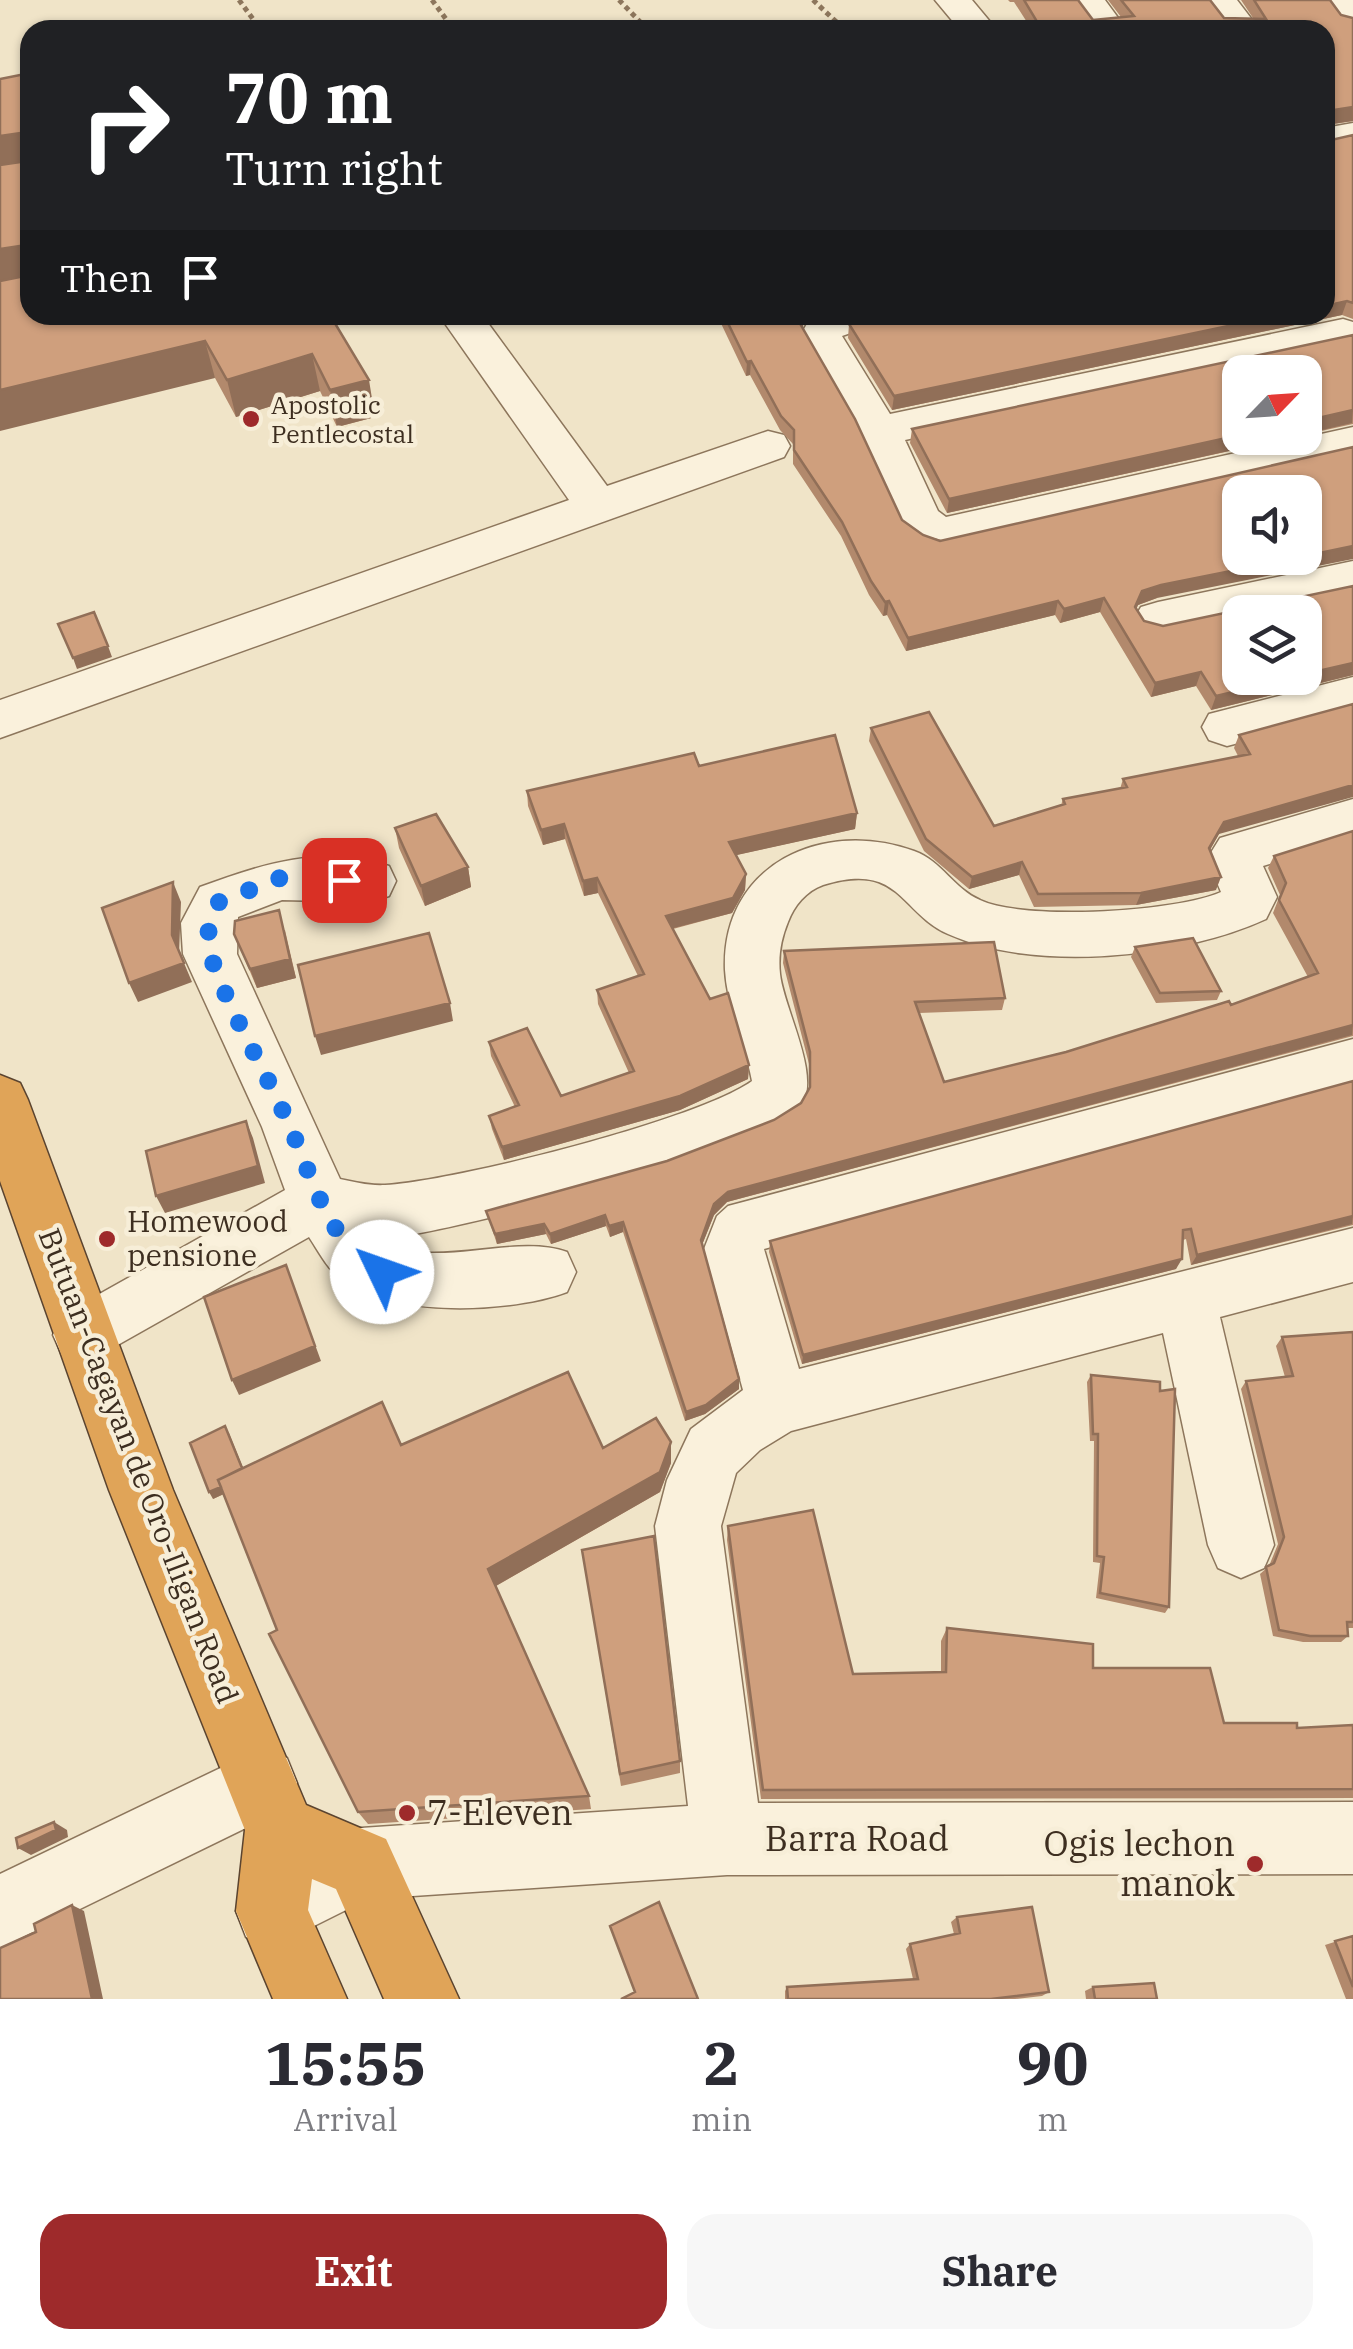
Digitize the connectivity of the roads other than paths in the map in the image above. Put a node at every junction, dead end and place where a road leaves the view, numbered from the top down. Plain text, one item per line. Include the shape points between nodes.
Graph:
1 (952, 0) edge
2 (1218, 0) edge
3 (1337, 0) edge
4 (1353, 19) edge
5 (970, 20) edge
6 (1234, 20) edge
7 (1335, 316) edge
8 (467, 325) edge
9 (827, 325) edge
10 (1348, 345) edge
11 (878, 431) junction
12 (1353, 442) edge
13 (768, 446) dead end
14 (597, 506) junction
15 (1353, 578) edge
16 (1158, 619) dead end
17 (1353, 695) edge
18 (0, 719) edge
19 (1227, 726) dead end
20 (1353, 820) edge
21 (370, 881) dead end
22 (1353, 1063) edge
23 (6, 1136) edge
24 (319, 1202) junction
25 (1353, 1255) edge
26 (546, 1272) dead end
27 (1186, 1300) junction
28 (84, 1335) junction
29 (778, 1404) junction
30 (1241, 1546) dead end
31 (272, 1806) junction
32 (1353, 1838) edge
33 (726, 1839) junction
34 (362, 1864) junction
35 (272, 1911) junction
36 (0, 1912) edge
37 (310, 1999) edge
38 (422, 1999) edge

1 - 5 street
2 - 6 street
3 - 4 street
7 - 10 street
8 - 14 street
9 - 11 street via 822,336
10 - 11 street
11 - 12 street via 920,520 940,536
13 - 14 street
14 - 18 street
15 - 16 street
17 - 19 street
20 - 24 street via 1289,835 1234,859 1250,897 1219,918 1056,934 968,920 902,867 848,862 796,873 778,888 749,957 780,1080 768,1106 480,1195 379,1213
21 - 24 street via 280,878 219,902 208,923 219,982
22 - 29 street via 749,1225 734,1250
23 - 28 highway, Butuan-Cagayan de Oro-Iligan Road
24 - 26 street via 362,1262 382,1272
24 - 28 street
25 - 27 street
27 - 29 street
27 - 30 street
28 - 31 highway, Butuan-Cagayan de Oro-Iligan Road
29 - 33 street via 710,1451 688,1526
31 - 34 highway
31 - 35 highway
31 - 36 street
32 - 33 street, Barra Road
33 - 34 street, Barra Road
34 - 35 street
34 - 38 highway
35 - 37 highway

